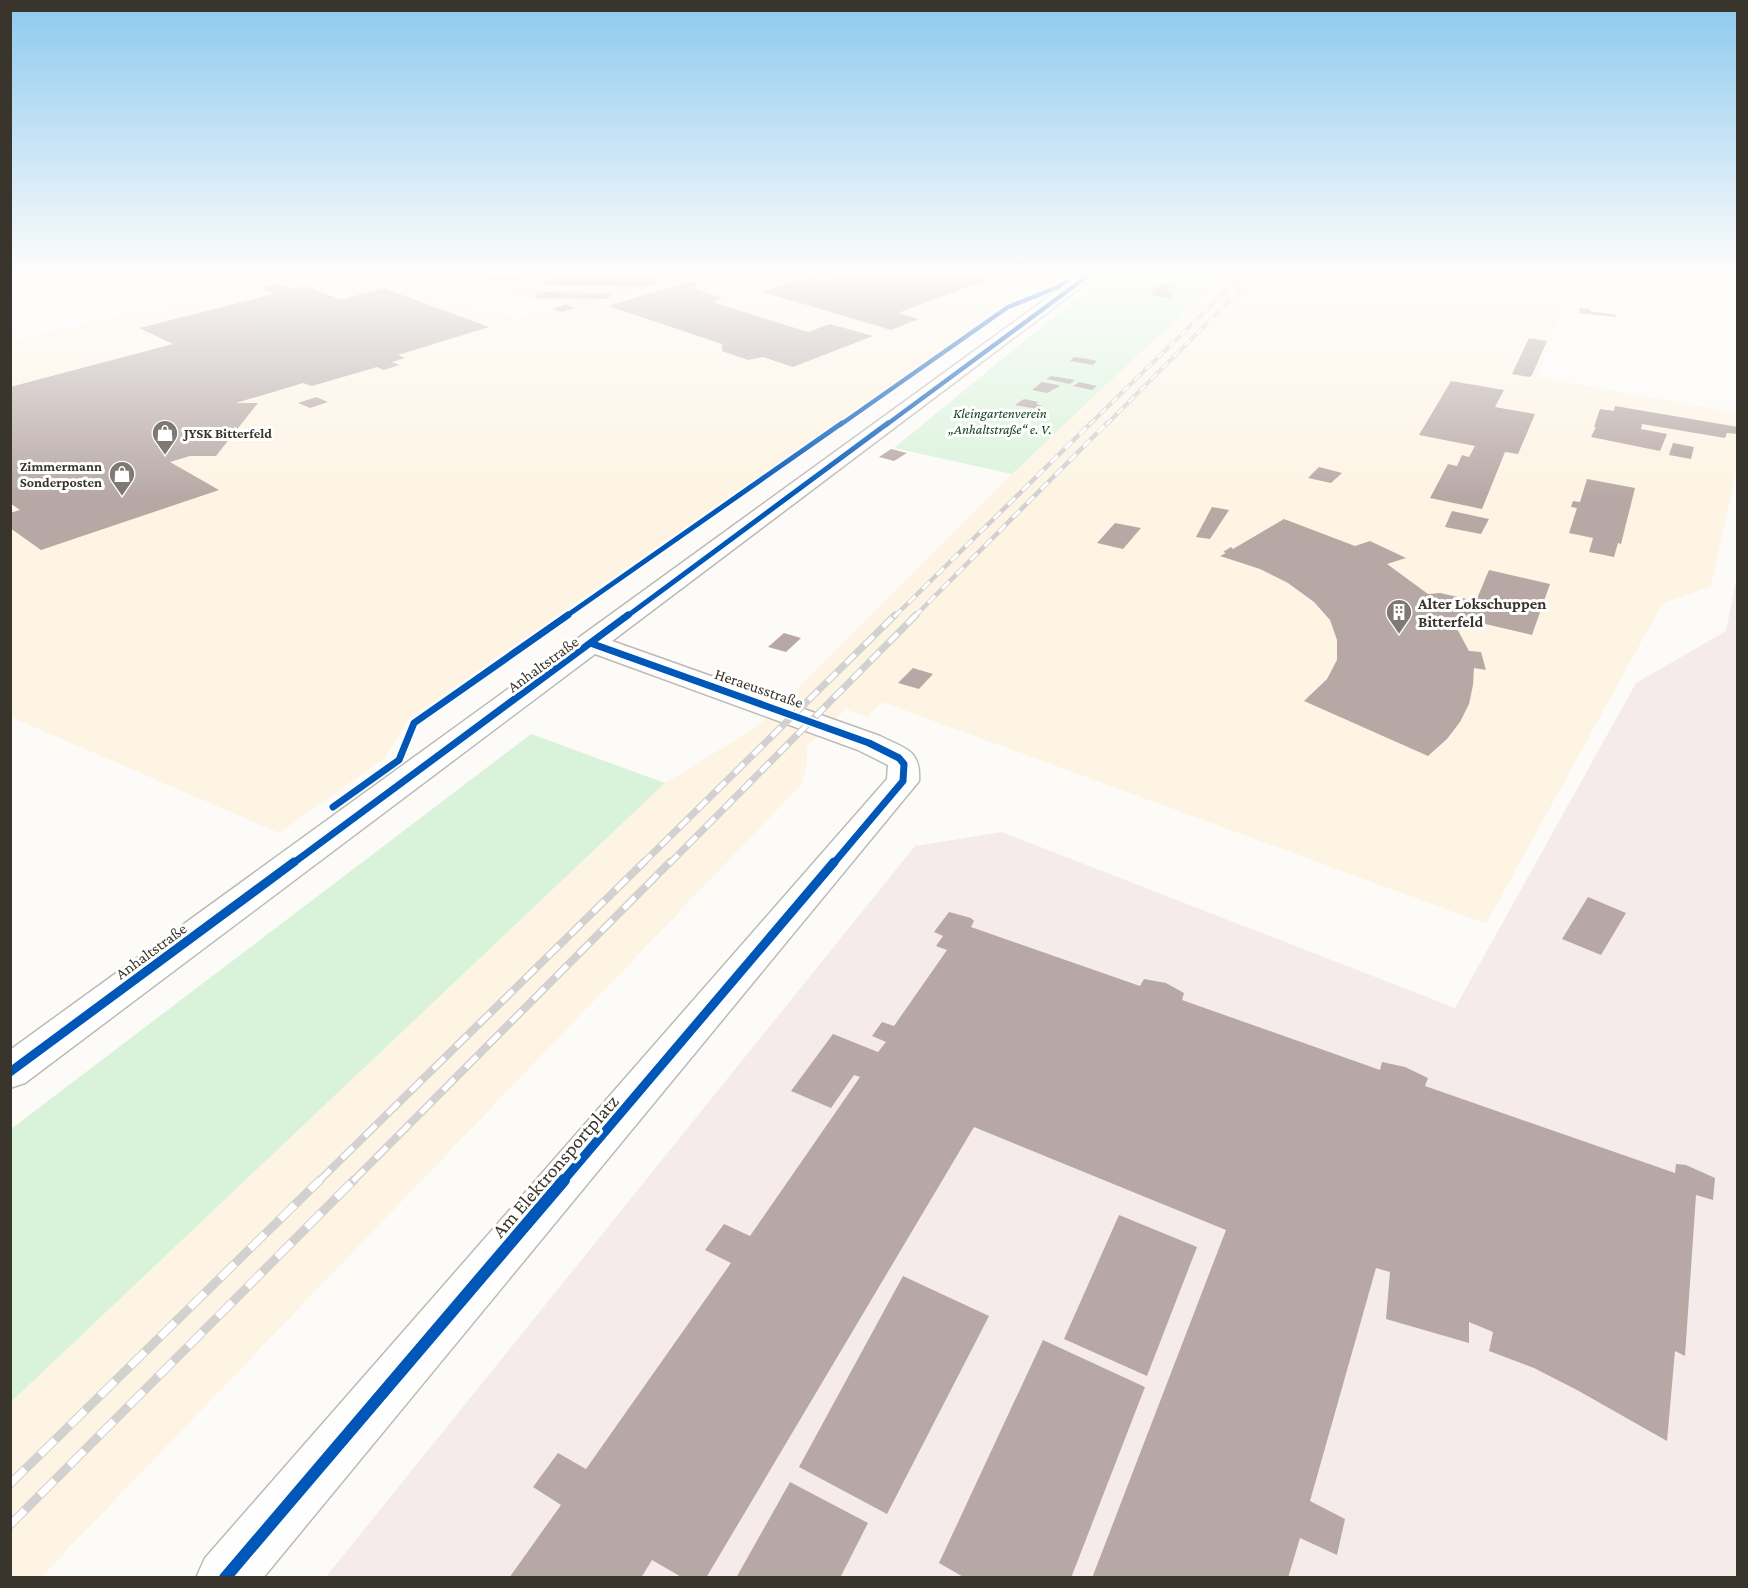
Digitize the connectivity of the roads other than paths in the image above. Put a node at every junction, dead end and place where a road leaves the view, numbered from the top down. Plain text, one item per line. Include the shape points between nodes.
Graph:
1 (989, 349) edge
2 (593, 644) junction
3 (905, 773) joint
4 (10, 1072) edge
5 (225, 1578) edge

1 - 2 street, Anhaltstraße
2 - 3 street, Heraeusstraße via 858,738 899,758
2 - 4 street, Anhaltstraße
3 - 5 street, Am Elektronsportplatz via 898,790

